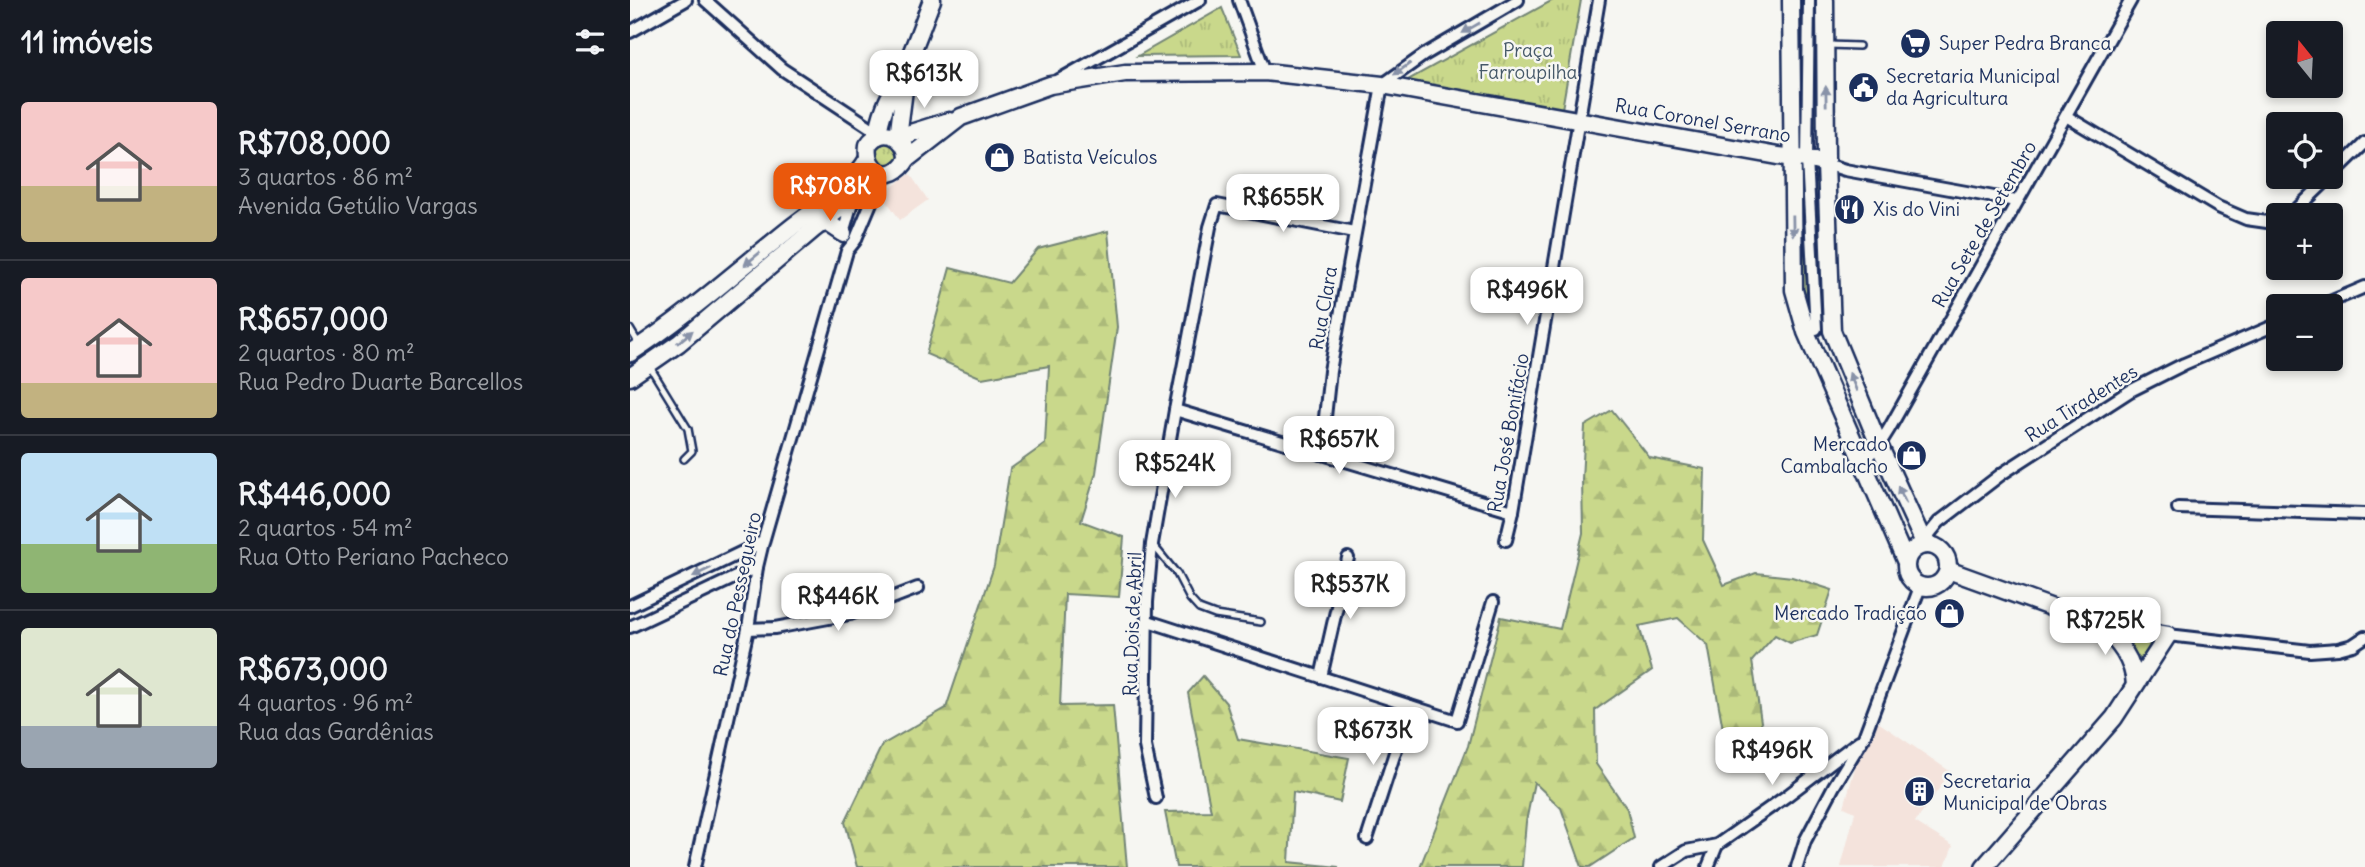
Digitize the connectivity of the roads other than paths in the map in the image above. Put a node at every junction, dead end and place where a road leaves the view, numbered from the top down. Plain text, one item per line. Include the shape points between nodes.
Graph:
1 (686, 0) edge
2 (705, 0) edge
3 (932, 0) edge
4 (1200, 0) edge
5 (1239, 0) edge
6 (1518, 0) edge
7 (1599, 0) edge
8 (1791, 0) edge
9 (1809, 0) edge
10 (1825, 0) edge
11 (2131, 0) edge
12 (630, 32) edge
13 (1825, 45) junction
14 (1859, 46) dead end
15 (908, 60) junction
16 (1265, 72) junction
17 (1050, 85) junction
18 (1382, 85) junction
19 (2066, 116) junction
20 (961, 117) junction
21 (1577, 119) junction
22 (1799, 126) junction
23 (1826, 126) junction
24 (878, 136) junction
25 (898, 138) junction
26 (2365, 142) edge
27 (1799, 158) junction
28 (907, 159) junction
29 (2343, 163) edge
30 (865, 164) junction
31 (1826, 164) junction
32 (884, 174) junction
33 (2317, 189) edge
34 (854, 196) junction
35 (2016, 201) junction
36 (2303, 203) edge
37 (2266, 222) edge
38 (822, 224) junction
39 (1354, 232) junction
40 (843, 233) junction
41 (847, 251) junction
42 (2365, 287) edge
43 (2343, 296) edge
44 (630, 329) edge
45 (2266, 329) edge
46 (1818, 331) junction
47 (635, 350) edge
48 (649, 365) junction
49 (630, 377) edge
50 (1175, 410) junction
51 (1879, 445) junction
52 (1321, 454) junction
53 (684, 459) dead end
54 (1863, 462) junction
55 (2178, 508) dead end
56 (1513, 511) junction
57 (2365, 514) edge
58 (1506, 540) dead end
59 (763, 542) junction
60 (1152, 544) junction
61 (1925, 545) junction
62 (1348, 558) dead end
63 (1905, 560) junction
64 (757, 567) junction
65 (1944, 576) junction
66 (1920, 587) junction
67 (918, 588) dead end
68 (646, 599) junction
69 (1493, 602) dead end
70 (630, 606) edge
71 (652, 616) junction
72 (2098, 620) junction
73 (1148, 621) junction
74 (1261, 622) dead end
75 (630, 626) edge
76 (748, 629) junction
77 (2168, 635) junction
78 (2365, 637) edge
79 (1321, 677) junction
80 (2135, 685) junction
81 (1410, 706) junction
82 (1864, 737) junction
83 (1156, 798) dead end
84 (1367, 839) dead end
85 (1717, 845) junction
86 (695, 867) edge
87 (1661, 867) edge
88 (1708, 867) edge
89 (1797, 867) edge
90 (1984, 867) edge

1 - 12 street
2 - 24 street via 782,69
3 - 15 main road
4 - 17 street
5 - 16 street
6 -> 18 street
7 - 21 street, Rua José Bonifácio
8 - 22 main road
9 - 22 street
10 - 13 main road
11 - 19 street, Rua Sete de Setembro
13 - 14 lane
23 -> 13 main road
15 - 24 main road via 883,109
15 - 25 main road
16 - 17 main road, Rua Coronel Serrano via 1125,73
16 - 18 main road, Rua Coronel Serrano
17 - 20 main road, Rua Coronel Serrano
18 - 21 main road, Rua Coronel Serrano
18 - 39 street, Rua Clara
19 - 35 street, Rua Sete de Setembro
19 - 37 street via 2218,207
20 - 25 main road, Rua Coronel Serrano
20 - 28 main road
21 - 27 main road, Rua Coronel Serrano
21 - 56 street, Rua José Bonifácio
22 - 23 street
22 - 27 main road
23 - 31 main road
24 - 25 main road
24 - 30 main road via 868,145
25 - 28 main road via 905,145
26 - 29 street
27 - 31 main road, Rua Coronel Serrano
27 - 46 main road via 1794,290
28 - 32 main road via 900,169
30 - 32 main road
30 - 34 main road
30 -> 47 main road
31 - 35 street, Rua Coronel Serrano
31 - 46 main road
32 - 34 main road
32 - 41 street, Rua do Pessegueiro
33 - 36 street
34 - 38 main road
34 - 40 street, Rua do Pessegueiro
35 - 51 street, Rua Sete de Setembro
38 - 40 main road
48 -> 38 main road
39 - 50 street, Rua Dois de Abril via 1217,205
39 - 52 street, Rua Clara
40 - 41 street, Rua do Pessegueiro
41 - 59 street, Rua do Pessegueiro
42 - 43 street
44 - 47 lane
45 - 61 street, Rua Tiradentes via 2130,391 2003,473 1939,522
51 -> 46 main road
46 - 54 main road
48 - 49 main road
48 - 53 lane via 688,429 692,451
50 - 52 street
50 - 60 street, Rua Dois de Abril
51 - 54 street, Rua Sete de Setembro
61 -> 51 main road
52 - 56 street
54 - 63 main road
55 - 57 street
56 - 58 street, Rua José Bonifácio
59 - 64 street, Rua do Pessegueiro
59 -> 68 street
60 - 73 street, Rua Dois de Abril
60 - 74 lane via 1199,609
61 - 63 main road
61 - 65 main road via 1942,551 1948,563
62 - 79 street
63 - 66 main road via 1906,573
64 - 71 street
64 - 76 street, Rua do Pessegueiro
65 - 66 main road via 1929,587
65 - 72 main road
66 - 82 street
67 - 76 street via 850,614
68 - 70 street
68 - 71 street
69 - 81 street via 1457,721
71 - 75 street
72 - 77 main road
72 - 80 main road via 2130,661
73 - 79 street
73 - 83 street, Rua Dois de Abril via 1145,746
76 - 86 street, Rua do Pessegueiro
77 - 78 street via 2310,652 2353,645
77 - 80 main road
79 - 81 street
80 - 90 main road via 2114,718
81 - 84 street
82 - 85 street
82 - 89 street via 1805,842
85 - 87 street via 1686,851
85 - 88 street

